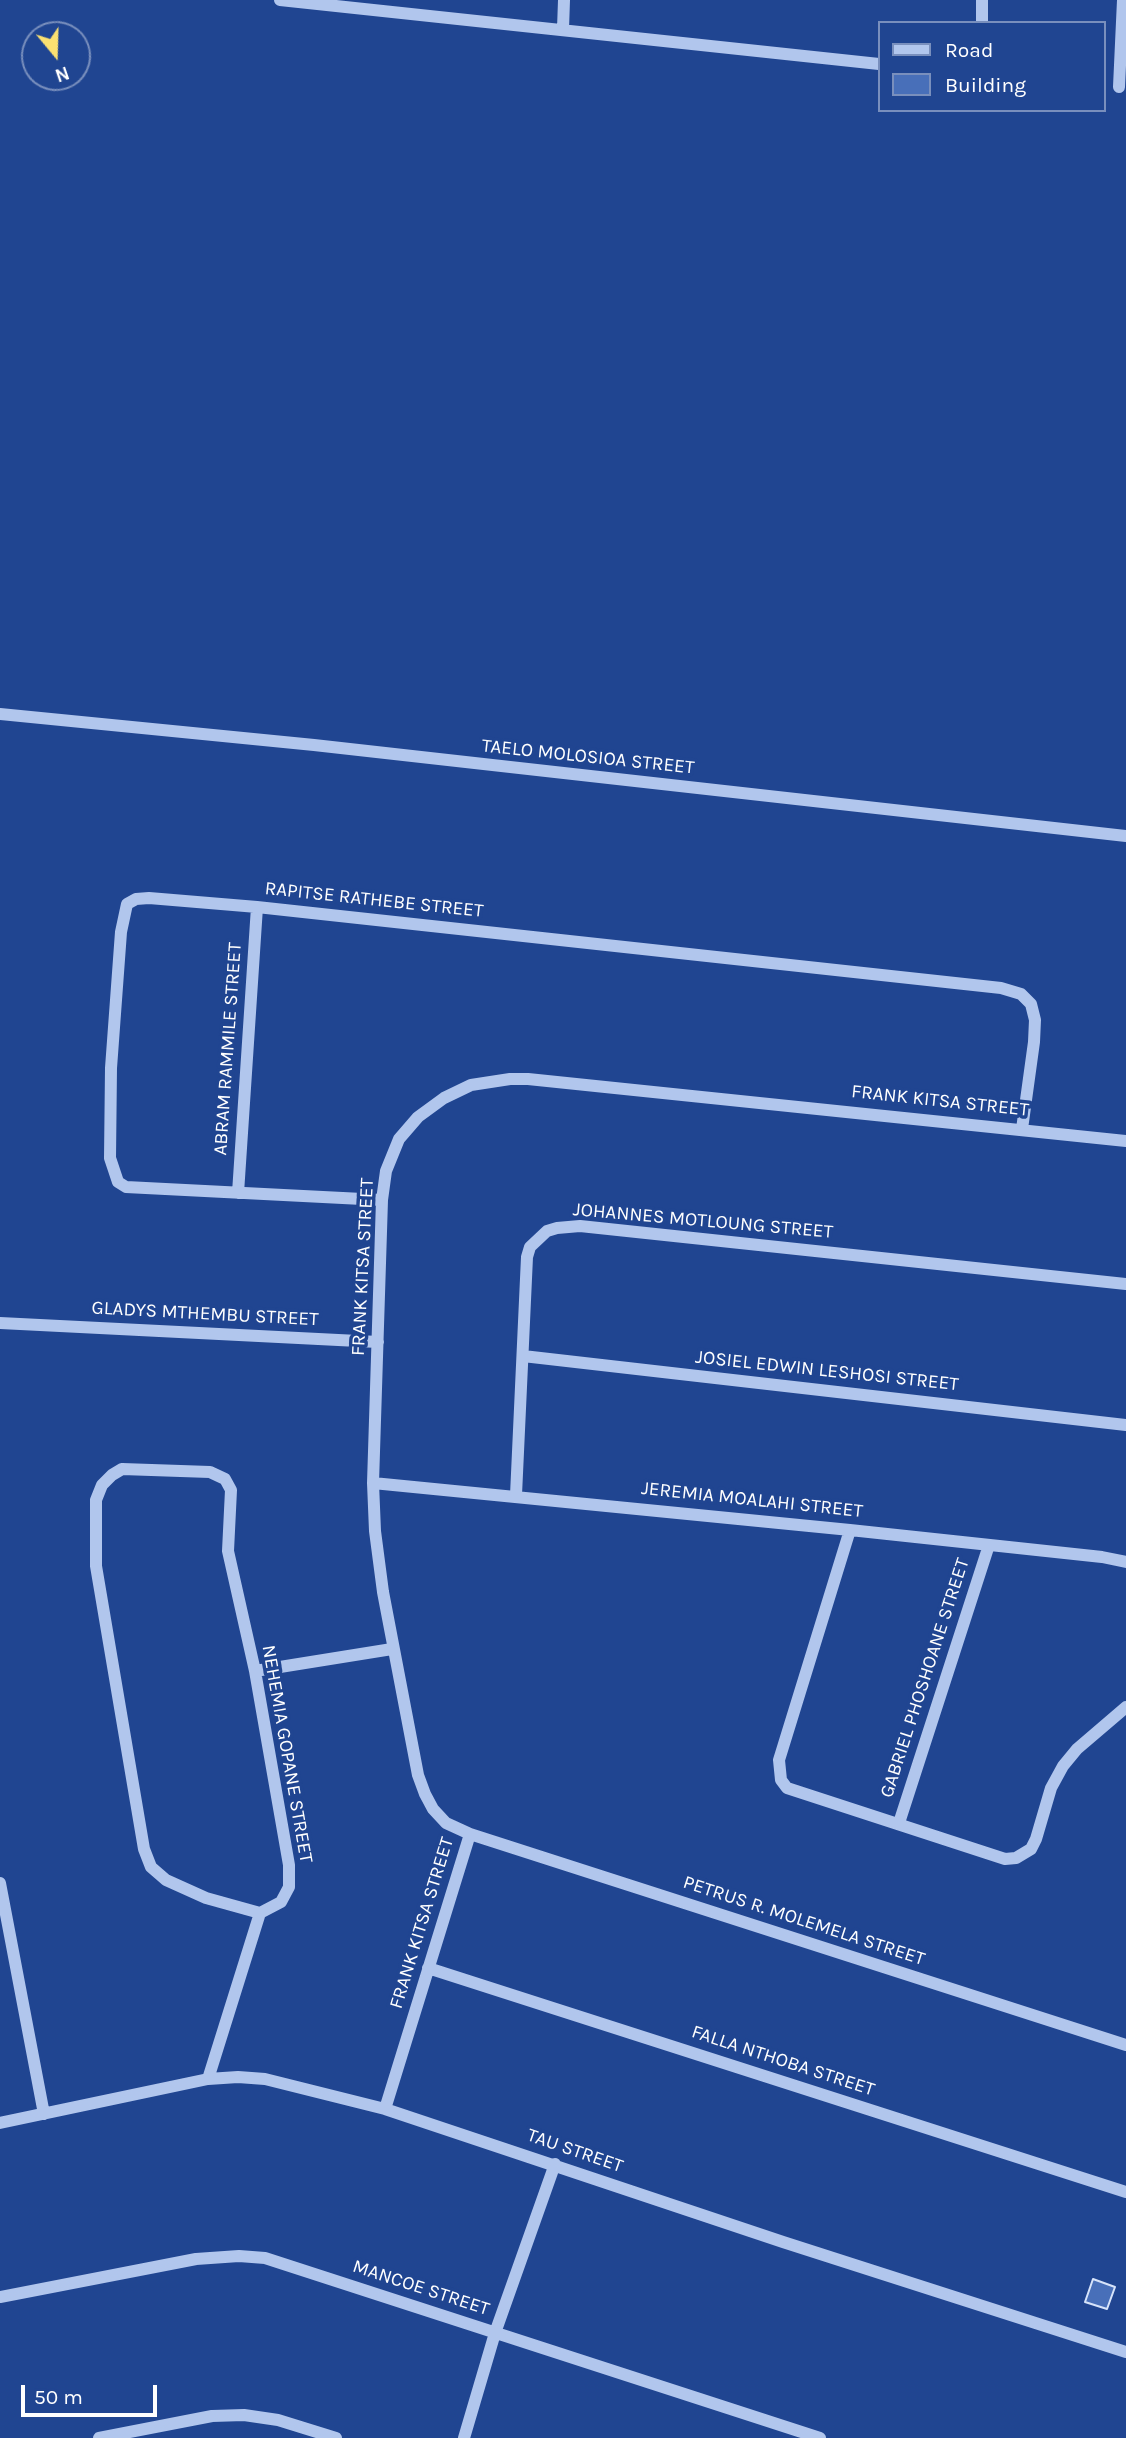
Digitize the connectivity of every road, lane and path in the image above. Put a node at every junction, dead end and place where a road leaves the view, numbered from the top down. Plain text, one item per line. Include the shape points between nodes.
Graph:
1 (281, 0) edge
2 (564, 0) edge
3 (982, 0) edge
4 (1123, 0) edge
5 (982, 21) edge
6 (563, 29) junction
7 (878, 64) edge
8 (1122, 88) edge
9 (0, 714) edge
10 (1126, 836) edge
11 (257, 907) junction
12 (1022, 1129) junction
13 (1126, 1141) edge
14 (238, 1194) junction
15 (382, 1200) junction
16 (1126, 1284) edge
17 (0, 1323) edge
18 (378, 1342) junction
19 (523, 1356) junction
20 (1126, 1424) edge
21 (373, 1483) junction
22 (516, 1495) junction
23 (850, 1530) junction
24 (989, 1545) junction
25 (1126, 1562) edge
26 (392, 1649) junction
27 (255, 1671) junction
28 (1126, 1707) edge
29 (898, 1823) junction
30 (471, 1835) junction
31 (0, 1884) edge
32 (260, 1913) junction
33 (428, 1968) junction
34 (1126, 2045) edge
35 (208, 2079) junction
36 (385, 2109) junction
37 (44, 2114) junction
38 (0, 2123) edge
39 (555, 2164) junction
40 (1126, 2192) edge
41 (0, 2297) edge
42 (495, 2333) junction
43 (1126, 2352) edge
44 (99, 2438) edge
45 (336, 2438) edge
46 (464, 2438) edge
47 (820, 2438) edge

1 - 6 street
2 - 6 street
3 - 5 street
4 - 8 street
6 - 7 street
9 - 10 street, TAELO MOLOSIOA STREET
11 - 12 street, RAPITSE RATHEBE STREET via 1001,988 1021,994 1031,1004 1035,1020
11 - 14 street, ABRAM RAMMILE STREET
11 - 14 street, RAPITSE RATHEBE STREET via 149,898 127,904 111,1068 110,1158 118,1182 126,1187
12 - 13 street, FRANK KITSA STREET
12 - 15 street, FRANK KITSA STREET via 510,1079 471,1085 418,1117 399,1139 386,1171
14 - 15 street, RAPITSE RATHEBE STREET
15 - 18 street, FRANK KITSA STREET
16 - 19 street, JOHANNES MOTLOUNG STREET via 580,1226 557,1228 537,1238 527,1258
17 - 18 street, GLADYS MTHEMBU STREET
18 - 21 street, FRANK KITSA STREET
19 - 20 street, JOSIEL EDWIN LESHOSI STREET
19 - 22 street, JOHANNES MOTLOUNG STREET
21 - 22 street, JEREMIA MOALAHI STREET
21 - 26 street, FRANK KITSA STREET
22 - 23 street, JEREMIA MOALAHI STREET
23 - 24 street, JEREMIA MOALAHI STREET
23 - 29 street via 779,1760 780,1780 787,1788
24 - 25 street, JEREMIA MOALAHI STREET
24 - 29 street, GABRIEL PHOSHOANE STREET
26 - 27 street
26 - 30 street, FRANK KITSA STREET via 425,1794 446,1823
27 - 32 street, NEHEMIA GOPANE STREET via 289,1865 289,1887 281,1902
27 - 32 street, NEHEMIA GOPANE STREET via 228,1551 231,1490 225,1479 210,1472 122,1469 112,1475 96,1500 96,1566 144,1849 151,1867 166,1880 206,1898
28 - 29 street via 1063,1766 1051,1788 1036,1839 1025,1854 1004,1859
30 - 33 street, FRANK KITSA STREET
30 - 34 street, PETRUS R. MOLEMELA STREET
31 - 37 street
32 - 35 street
33 - 36 street, FRANK KITSA STREET
33 - 40 street, FALLA NTHOBA STREET
35 - 36 street, TAU STREET via 265,2078
35 - 37 street, TAU STREET
36 - 39 street, TAU STREET
37 - 38 street, TAU STREET
39 - 42 street
39 - 43 street, TAU STREET
41 - 42 street, MANCOE STREET via 196,2259 239,2256 290,2265
42 - 46 street
42 - 47 street, MANCOE STREET
44 - 45 street via 212,2416 244,2415

